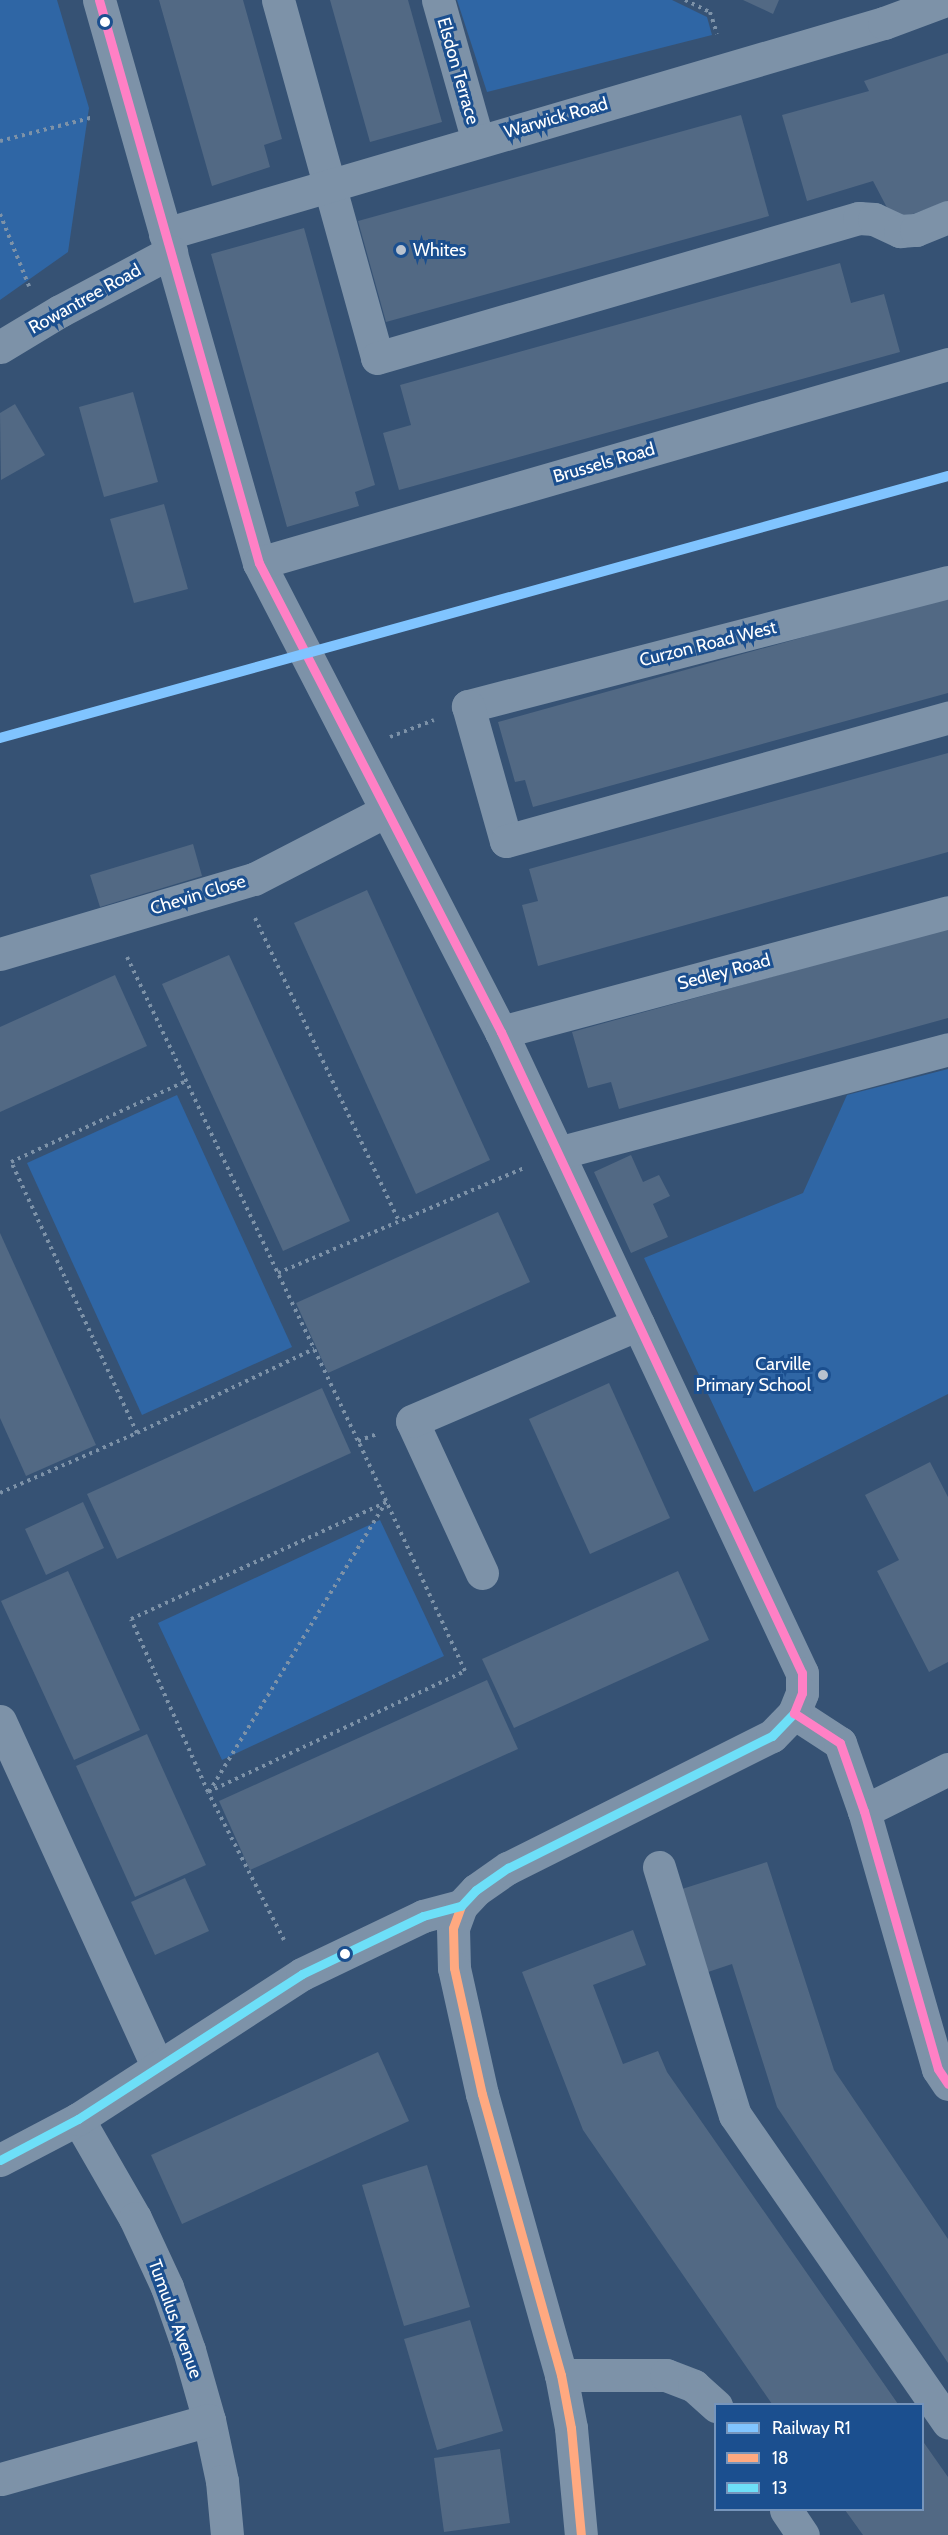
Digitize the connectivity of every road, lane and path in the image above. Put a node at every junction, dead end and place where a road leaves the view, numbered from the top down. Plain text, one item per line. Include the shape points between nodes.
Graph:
1 (99, 0) edge
2 (278, 0) edge
3 (438, 0) edge
4 (685, 0) edge
5 (946, 0) edge
6 (728, 68) junction
7 (130, 108) junction
8 (0, 141) edge
9 (478, 141) junction
10 (329, 185) junction
11 (0, 214) edge
12 (948, 217) edge
13 (168, 243) junction
14 (43, 320) junction
15 (0, 347) edge
16 (948, 364) edge
17 (259, 563) junction
18 (948, 582) edge
19 (468, 706) junction
20 (948, 718) edge
21 (355, 751) junction
22 (386, 811) junction
23 (239, 883) junction
24 (948, 912) edge
25 (110, 921) junction
26 (0, 954) edge
27 (501, 1032) junction
28 (948, 1049) edge
29 (186, 1081) junction
30 (558, 1153) junction
31 (399, 1221) junction
32 (278, 1273) junction
33 (638, 1324) junction
34 (314, 1349) junction
35 (412, 1421) junction
36 (137, 1433) junction
37 (358, 1441) junction
38 (0, 1493) edge
39 (386, 1502) junction
40 (482, 1573) dead end
41 (794, 1713) junction
42 (0, 1721) edge
43 (948, 1769) edge
44 (208, 1792) junction
45 (864, 1811) junction
46 (659, 1868) dead end
47 (461, 1906) junction
48 (302, 1974) junction
49 (158, 2067) junction
50 (948, 2084) edge
51 (78, 2119) junction
52 (0, 2160) edge
53 (561, 2375) junction
54 (714, 2404) edge
55 (209, 2420) junction
56 (948, 2423) edge
57 (1, 2479) edge
58 (787, 2511) edge
59 (227, 2535) edge
60 (581, 2535) edge
61 (803, 2535) edge

1 - 7 street
2 - 10 street
3 - 9 street, Elsdon Terrace
4 - 6 path via 710,12
5 - 6 street, Warwick Road via 884,23
6 - 9 street, Warwick Road
7 - 8 path
7 - 13 street
9 - 10 street, Warwick Road
10 - 12 street via 376,358 859,218 874,219 900,231 916,230
10 - 13 street, Warwick Road
11 - 14 path
13 - 14 street, Rowantree Road
13 - 17 street
14 - 15 street, Rowantree Road
16 - 17 street, Brussels Road
17 - 21 street
18 - 19 street, Curzon Road West
19 - 20 street via 506,841
19 - 21 path
21 - 22 street
22 - 23 street, Chevin Close via 254,879
22 - 27 street
23 - 25 street, Chevin Close
23 - 31 path
24 - 27 street, Sedley Road
25 - 26 street, Chevin Close
25 - 29 path
27 - 30 street
28 - 30 street
29 - 32 path
29 - 36 path via 12,1162
30 - 31 path
30 - 33 street
31 - 32 path
32 - 34 path
33 - 35 street
33 - 41 street via 802,1673 802,1693
34 - 36 path
34 - 37 path
35 - 37 path
35 - 40 street
36 - 38 path
37 - 39 path
39 - 44 path
39 - 44 path via 131,1619
39 - 44 path via 465,1671
41 - 45 street via 840,1743
41 - 47 street via 772,1736 508,1868 476,1890
42 - 49 street
43 - 45 street
44 - 48 path
45 - 50 street via 938,2069
46 - 56 street via 735,2115
47 - 48 street via 423,1916
47 - 53 street via 453,1928 457,1979 482,2094
48 - 49 street
49 - 51 street
51 - 52 street
51 - 55 street, Tumulus Avenue via 135,2218 167,2287
53 - 54 street via 666,2375 694,2386
53 - 60 street via 571,2428
55 - 57 street
55 - 59 street, Tumulus Avenue via 222,2481
58 - 61 street

